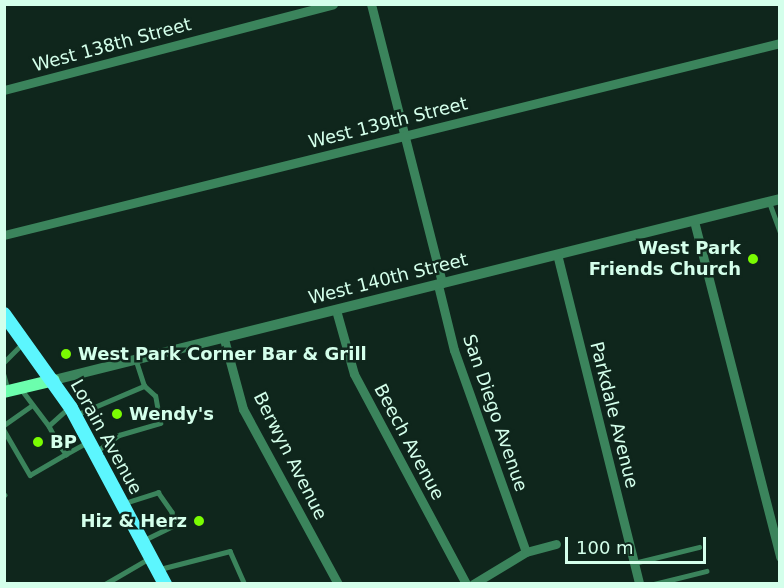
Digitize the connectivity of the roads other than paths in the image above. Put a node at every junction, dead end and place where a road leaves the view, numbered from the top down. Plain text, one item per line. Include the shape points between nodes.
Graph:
1 (333, 4) edge
2 (371, 4) edge
3 (780, 43) edge
4 (4, 90) edge
5 (404, 136) junction
6 (774, 200) edge
7 (694, 221) junction
8 (780, 231) edge
9 (4, 235) edge
10 (557, 254) junction
11 (440, 284) junction
12 (336, 310) junction
13 (6, 320) edge
14 (224, 339) junction
15 (26, 341) junction
16 (136, 361) junction
17 (4, 362) edge
18 (4, 375) edge
19 (54, 380) junction
20 (144, 386) junction
21 (21, 388) junction
22 (6, 392) edge
23 (30, 407) junction
24 (73, 412) junction
25 (4, 425) edge
26 (49, 426) junction
27 (4, 430) edge
28 (92, 447) junction
29 (66, 454) junction
30 (122, 505) junction
31 (142, 541) junction
32 (555, 544) dead end
33 (699, 547) dead end
34 (526, 552) junction
35 (780, 557) edge
36 (634, 563) junction
37 (154, 564) junction
38 (706, 571) dead end
39 (105, 584) edge
40 (165, 584) edge
41 (245, 584) edge
42 (338, 584) edge
43 (466, 584) edge
44 (473, 584) edge
45 (639, 584) edge
46 (654, 584) edge

1 - 4 street, West 138th Street
2 - 5 street, San Diego Avenue
3 - 5 street, West 139th Street
5 - 9 street, West 139th Street
5 - 11 street, San Diego Avenue
6 - 7 street, West 140th Street
6 - 8 lane
7 - 10 street, West 140th Street
7 - 35 street
10 - 11 street, West 140th Street
10 - 36 street, Parkdale Avenue
11 - 12 street, West 140th Street
11 - 34 street, San Diego Avenue via 454,350
12 - 14 street, West 140th Street
12 - 43 street, Beech Avenue via 354,374
13 - 15 main road, Lorain Avenue
14 - 16 street, West 140th Street
14 - 42 street, Berwyn Avenue via 243,409
15 - 17 lane
15 - 19 main road, Lorain Avenue
16 - 19 street, West 140th Street
16 - 20 lane
18 - 22 lane
19 - 21 main road, West 140th Street
19 - 24 main road, Lorain Avenue
20 - 24 lane
20 - 28 lane via 155,396 160,423
21 - 22 main road, West 140th Street
21 - 23 lane
23 - 25 lane
23 - 26 lane
24 - 26 lane
24 - 28 main road, Lorain Avenue
26 - 29 lane
27 - 29 lane via 30,475
28 - 29 lane
28 - 30 main road, Lorain Avenue
30 - 31 main road, Lorain Avenue
30 - 31 lane via 155,491 172,512 174,526
31 - 37 main road, Lorain Avenue
32 - 34 street
33 - 36 lane
34 - 44 street
36 - 45 street, Parkdale Avenue
37 - 39 lane
37 - 40 main road, Lorain Avenue
37 - 41 lane via 230,551
38 - 46 lane

